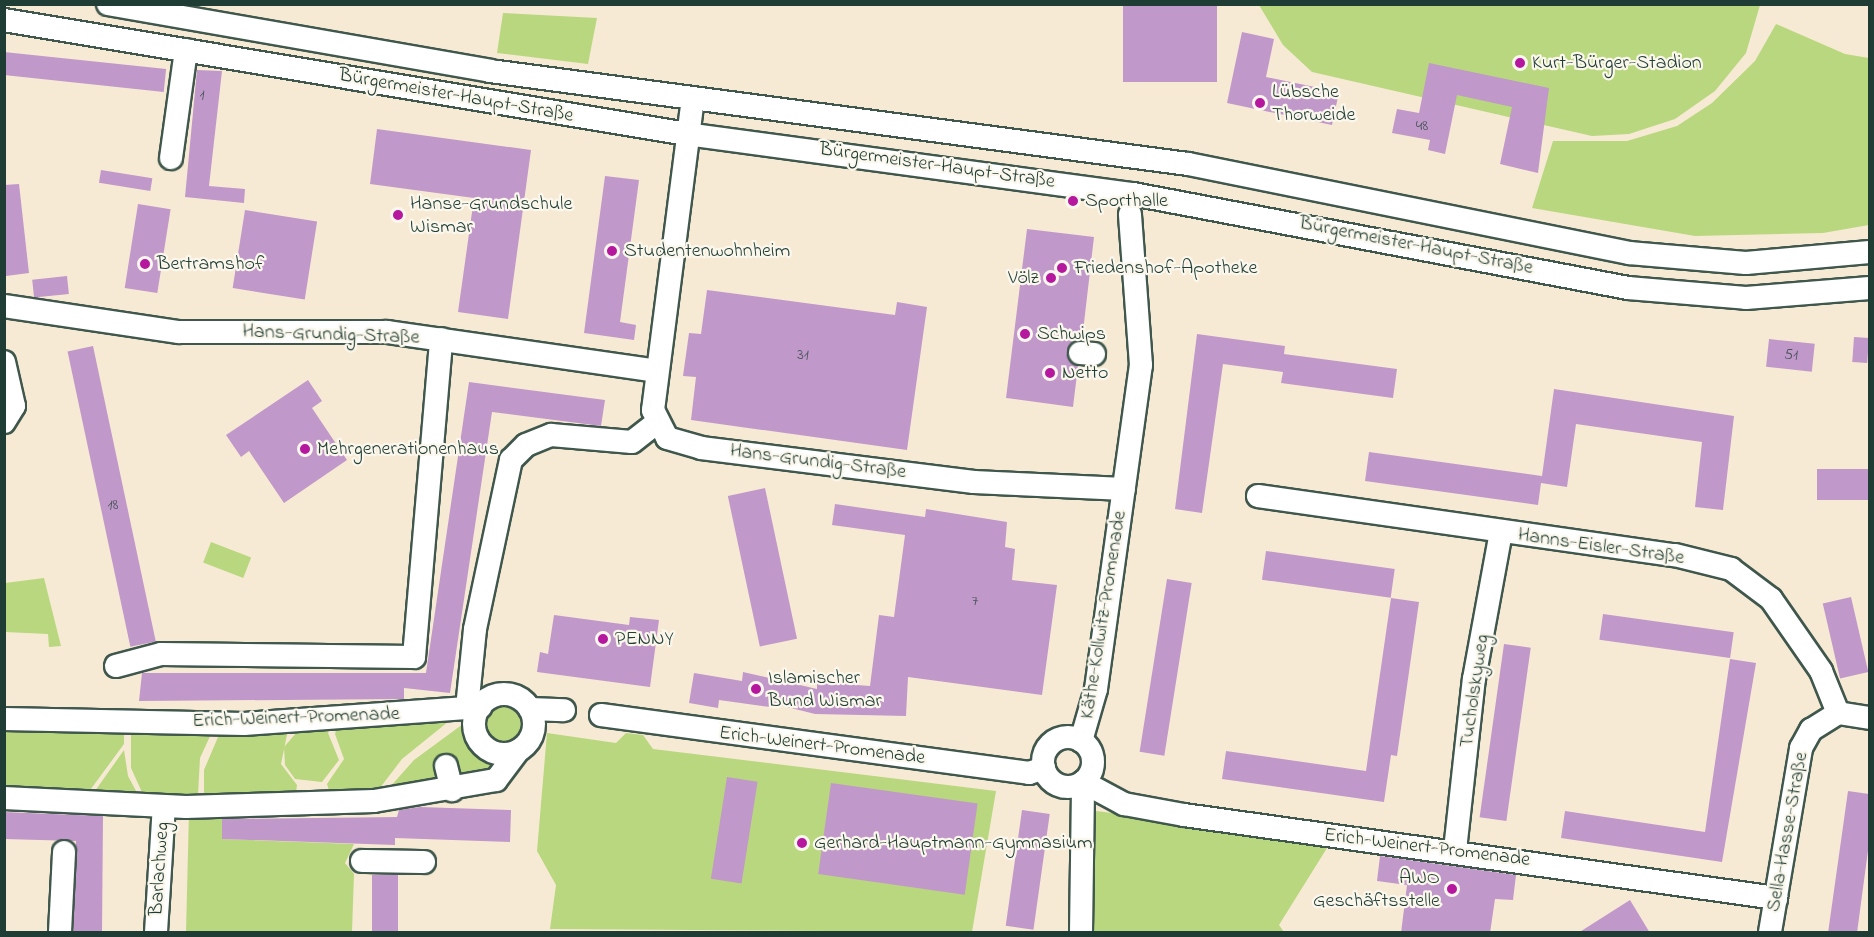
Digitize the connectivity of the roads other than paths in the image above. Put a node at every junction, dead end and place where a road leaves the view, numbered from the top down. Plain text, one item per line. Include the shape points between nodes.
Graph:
1 (108, 4) edge
2 (4, 20) edge
3 (186, 50) junction
4 (693, 98) junction
5 (687, 134) junction
6 (171, 158) dead end
7 (1130, 214) dead end
8 (1869, 252) edge
9 (1869, 288) edge
10 (4, 306) edge
11 (441, 339) junction
12 (4, 362) edge
13 (657, 371) junction
14 (4, 422) edge
15 (656, 423) junction
16 (1041, 484) joint
17 (1124, 489) junction
18 (1258, 496) dead end
19 (1501, 532) junction
20 (116, 666) dead end
21 (474, 707) junction
22 (530, 709) junction
23 (564, 710) dead end
24 (1838, 713) junction
25 (601, 715) dead end
26 (1869, 718) edge
27 (4, 719) edge
28 (1070, 734) junction
29 (518, 751) junction
30 (446, 766) dead end
31 (1044, 768) junction
32 (1083, 782) junction
33 (452, 790) junction
34 (4, 798) edge
35 (164, 806) junction
36 (1455, 850) junction
37 (64, 852) dead end
38 (362, 861) dead end
39 (424, 862) dead end
40 (1776, 898) junction
41 (60, 933) edge
42 (156, 933) edge
43 (1081, 933) edge
44 (1770, 933) edge

1 - 4 street, Bürgermeister-Haupt-Straße via 490,71
2 - 3 street, Bürgermeister-Haupt-Straße
3 - 5 street, Bürgermeister-Haupt-Straße
3 - 6 street
4 - 5 street
4 - 8 street, Bürgermeister-Haupt-Straße via 1188,164 1629,253 1746,263
5 - 9 street, Bürgermeister-Haupt-Straße via 1133,194 1637,289 1756,297
5 - 13 street
7 - 17 street, Käthe-Kollwitz-Promenade via 1128,242 1143,337
10 - 11 street, Hans-Grundig-Straße via 179,332 387,332
11 - 13 street, Hans-Grundig-Straße
11 - 20 street via 414,657 161,654
12 - 14 street via 14,406
13 - 15 street
15 - 16 street, Hans-Grundig-Straße via 666,438 683,445 974,482
15 - 21 street via 632,442 551,435 526,445 511,460 476,628
16 - 17 street, Käthe-Kollwitz-Promenade
17 - 28 street, Käthe-Kollwitz-Promenade via 1092,715
18 - 19 street, Hanns-Eisler-Straße
19 - 24 street, Hanns-Eisler-Straße via 1675,555 1731,569 1771,599 1821,671
19 - 36 street, Tucholskyweg via 1474,679
21 - 22 street, Erich-Weinert-Promenade via 506,695
21 - 27 street, Erich-Weinert-Promenade via 244,724
21 - 29 street via 474,726 482,744 499,754
22 - 23 street, Erich-Weinert-Promenade
22 - 29 street via 534,728
24 - 26 street
24 - 40 street, Sella-Hasse-Straße via 1811,730 1801,748
25 - 31 street, Erich-Weinert-Promenade via 1029,773
28 - 31 street, Käthe-Kollwitz-Promenade via 1049,746
28 - 32 street, Käthe-Kollwitz-Promenade via 1093,757
29 - 33 street via 496,780
30 - 33 street
31 - 32 street via 1060,786
32 - 36 street, Erich-Weinert-Promenade via 1124,804
32 - 43 street, Käthe-Kollwitz-Promenade
33 - 35 street via 335,804 244,802
34 - 35 street
35 - 42 street, Barlachweg
36 - 40 street, Erich-Weinert-Promenade
37 - 41 street
38 - 39 street
40 - 44 street, Sella-Hasse-Straße

